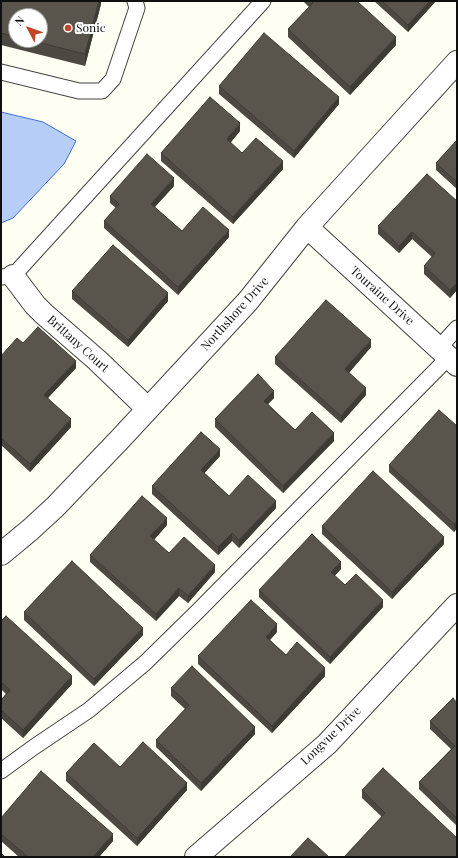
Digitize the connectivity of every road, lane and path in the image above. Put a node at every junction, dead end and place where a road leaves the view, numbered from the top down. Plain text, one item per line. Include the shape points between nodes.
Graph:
1 (135, 1) edge
2 (263, 1) edge
3 (457, 62) edge
4 (1, 72) edge
5 (307, 227) junction
6 (7, 276) edge
7 (457, 328) edge
8 (448, 357) edge
9 (148, 409) junction
10 (1, 554) edge
11 (457, 605) edge
12 (1, 771) edge
13 (196, 857) edge

1 - 4 lane via 137,8 112,80 102,91 79,91
2 - 6 lane
3 - 5 street, Northshore Drive
5 - 8 street, Touraine Drive
5 - 9 street, Northshore Drive via 248,301
6 - 9 street, Brittany Court via 44,314
7 - 8 lane
8 - 12 lane via 145,663 89,710
9 - 10 street, Northshore Drive via 54,507
11 - 13 street, Longvue Drive via 327,744

